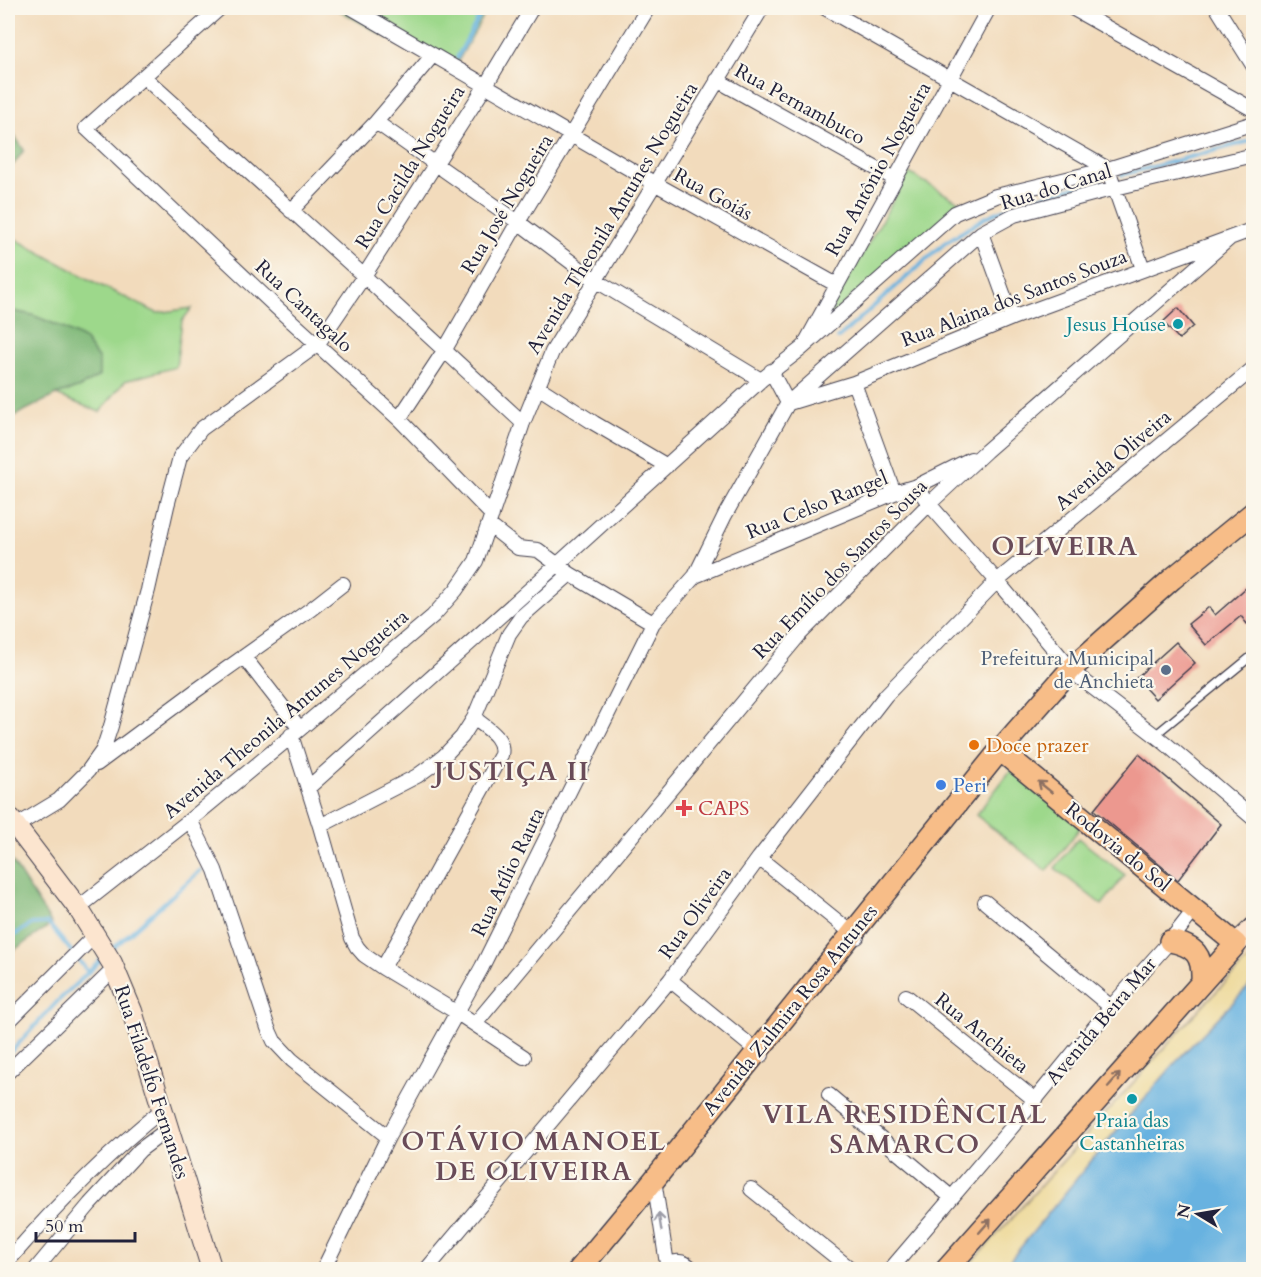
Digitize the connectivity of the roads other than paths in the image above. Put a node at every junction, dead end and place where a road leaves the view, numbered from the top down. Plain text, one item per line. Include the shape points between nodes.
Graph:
1 (220, 8) edge
2 (352, 8) edge
3 (532, 8) edge
4 (648, 8) edge
5 (762, 8) edge
6 (825, 8) edge
7 (989, 8) edge
8 (1072, 8) edge
9 (1217, 8) edge
10 (433, 55) junction
11 (1254, 68) edge
12 (144, 77) junction
13 (950, 79) junction
14 (717, 80) junction
15 (486, 85) junction
16 (1254, 110) edge
17 (376, 122) junction
18 (1254, 123) edge
19 (571, 134) junction
20 (1254, 155) edge
21 (435, 164) junction
22 (1108, 169) junction
23 (895, 179) junction
24 (654, 183) junction
25 (1115, 188) junction
26 (291, 211) junction
27 (518, 222) junction
28 (1254, 229) edge
29 (981, 233) junction
30 (1230, 238) junction
31 (1143, 269) junction
32 (364, 276) junction
33 (595, 279) junction
34 (837, 285) junction
35 (1012, 318) junction
36 (317, 345) junction
37 (801, 349) junction
38 (444, 351) junction
39 (1254, 368) edge
40 (766, 376) junction
41 (854, 383) junction
42 (538, 387) junction
43 (788, 403) junction
44 (399, 419) junction
45 (523, 423) junction
46 (986, 451) junction
47 (667, 466) junction
48 (917, 486) junction
49 (894, 493) junction
50 (929, 504) junction
51 (1253, 515) edge
52 (491, 520) junction
53 (557, 566) junction
54 (570, 574) junction
55 (695, 576) junction
56 (997, 581) junction
57 (343, 584) dead end
58 (653, 623) junction
59 (1254, 654) edge
60 (244, 657) junction
61 (1073, 671) junction
62 (474, 718) junction
63 (295, 732) junction
64 (1155, 735) junction
65 (1002, 752) junction
66 (88, 771) junction
67 (308, 788) junction
68 (1254, 819) edge
69 (190, 820) junction
70 (12, 821) edge
71 (320, 826) junction
72 (759, 858) junction
73 (986, 902) dead end
74 (78, 908) junction
75 (1195, 909) junction
76 (1254, 927) edge
77 (855, 935) junction
78 (1170, 941) junction
79 (1236, 944) junction
80 (106, 954) junction
81 (383, 968) junction
82 (670, 980) junction
83 (1202, 981) junction
84 (906, 996) dead end
85 (1111, 1007) junction
86 (456, 1012) junction
87 (8, 1022) edge
88 (475, 1024) junction
89 (760, 1053) junction
90 (524, 1057) dead end
91 (8, 1072) edge
92 (829, 1095) dead end
93 (1035, 1100) junction
94 (165, 1120) junction
95 (388, 1137) junction
96 (654, 1184) junction
97 (751, 1189) dead end
98 (951, 1197) junction
99 (8, 1261) edge
100 (664, 1267) edge
101 (35, 1269) edge
102 (212, 1269) edge
103 (323, 1269) edge
104 (426, 1269) edge
105 (579, 1269) edge
106 (589, 1269) edge
107 (693, 1269) edge
108 (852, 1269) edge
109 (890, 1269) edge
110 (946, 1269) edge

1 - 12 street
2 - 10 street, Rua Goiás
3 - 15 street, Rua Cacilda Nogueira
4 - 19 street, Rua José Nogueira
5 - 14 street, Avenida Theonila Antunes Nogueira
6 - 13 street
7 - 13 street, Rua Antônio Nogueira
8 - 16 street
9 - 11 street
10 - 15 street, Rua Goiás
10 - 17 street
12 - 26 street
12 - 36 street, Rua Cantagalo via 86,128
13 - 22 street
13 - 23 street, Rua Antônio Nogueira
14 - 23 street, Rua Pernambuco
14 - 24 street, Avenida Theonila Antunes Nogueira
15 - 19 street, Rua Goiás
15 - 21 street, Rua Cacilda Nogueira
17 - 21 street
17 - 26 street
18 - 22 street, Rua do Canal
19 - 24 street, Rua Goiás
19 - 27 street, Rua José Nogueira
20 - 25 street, Rua do Canal
21 - 27 street
21 - 32 street, Rua Cacilda Nogueira
22 - 25 street
22 - 37 street, Rua do Canal via 996,196 955,213
23 - 34 street, Rua Antônio Nogueira
24 - 33 street, Avenida Theonila Antunes Nogueira
24 - 34 street, Rua Goiás
25 - 29 street, Rua do Canal via 1014,215
25 - 31 street
26 - 32 street
27 - 33 street
27 - 38 street, Rua José Nogueira
28 - 30 street, Rua Alaina dos Santos Souza
29 - 35 street
29 - 43 street, Rua do Canal
30 - 31 street, Rua Alaina dos Santos Souza
30 - 46 street, Rua Emílio dos Santos Sousa
31 - 35 street, Rua Alaina dos Santos Souza
32 - 36 street, Rua Cacilda Nogueira
32 - 38 street
33 - 40 street
33 - 42 street, Avenida Theonila Antunes Nogueira via 552,352
34 - 37 street, Rua Antônio Nogueira
35 - 41 street, Rua Alaina dos Santos Souza
36 - 44 street, Rua Cantagalo
36 - 66 street, Rua Cacilda Nogueira via 201,429 180,457 111,726 103,750
37 - 40 street
38 - 44 street, Rua José Nogueira
38 - 45 street
39 - 56 street, Avenida Oliveira
40 - 43 street
40 - 47 street
41 - 43 street, Rua Alaina dos Santos Souza
41 - 49 street
42 - 45 street, Avenida Theonila Antunes Nogueira
42 - 47 street
43 - 55 street, Rua Atílio Rauta
44 - 52 street, Rua Cantagalo
45 - 52 street, Avenida Theonila Antunes Nogueira
46 - 48 street, Rua Celso Rangel
46 - 50 street, Rua Emílio dos Santos Sousa
47 - 53 street
48 - 49 street, Rua Celso Rangel
48 - 50 street
49 - 55 street, Rua Celso Rangel
50 - 56 street
50 - 88 street, Rua Emílio dos Santos Sousa via 800,634
51 - 61 main road, Avenida Zulmira Rosa Antunes
52 - 53 street via 518,548 538,550
52 - 63 street, Avenida Theonila Antunes Nogueira via 476,561 434,616
53 - 54 street
53 - 67 street
54 - 58 street
54 - 62 street via 521,617 509,634
55 - 58 street, Rua Atílio Rauta
56 - 61 street
56 - 72 street, Rua Oliveira via 886,695
57 - 60 street
58 - 86 street, Rua Atílio Rauta
59 - 64 lane
60 - 63 street
60 - 66 street
61 - 64 street
61 - 65 main road, Avenida Zulmira Rosa Antunes
62 - 71 street via 462,737 426,770
62 - 81 street via 498,738 501,755
63 - 67 street
63 - 69 street, Avenida Theonila Antunes Nogueira
64 - 68 street
75 -> 65 main road, Rodovia do Sol
65 - 77 main road, Avenida Zulmira Rosa Antunes
66 - 70 street via 60,800
67 - 71 street
69 - 74 street, Avenida Theonila Antunes Nogueira
69 - 95 street via 214,870 274,1041
70 - 74 main road, Rua Filadelfo Fernandes
71 - 81 street via 352,938 364,955
72 - 77 street
72 - 82 street, Rua Oliveira
73 - 85 street
74 - 80 main road, Rua Filadelfo Fernandes
75 - 78 street, Avenida Beira Mar
75 - 79 main road, Rodovia do Sol
76 - 79 main road
77 - 89 main road, Avenida Zulmira Rosa Antunes
78 - 83 main road via 1184,944 1200,959
78 - 85 street, Avenida Beira Mar
79 - 83 main road
80 - 87 street via 79,950
80 - 91 street
80 - 94 main road, Rua Filadelfo Fernandes via 132,1011
81 - 86 street
82 - 89 street
82 - 104 street, Rua Oliveira
110 -> 83 main road
84 - 93 street, Rua Anchieta
85 - 93 street, Avenida Beira Mar
86 - 88 street
86 - 95 street, Rua Atílio Rauta
88 - 90 street
89 - 96 main road, Avenida Zulmira Rosa Antunes
92 - 98 street
93 - 98 street, Avenida Beira Mar
94 - 99 street via 131,1134
94 - 101 street
94 - 102 main road, Rua Filadelfo Fernandes
95 - 103 street, Rua Atílio Rauta
100 -> 96 street
96 - 105 main road, Avenida Zulmira Rosa Antunes
96 - 106 main road, Avenida Zulmira Rosa Antunes
97 - 108 street
98 - 109 street, Avenida Beira Mar
100 - 107 street via 680,1261

